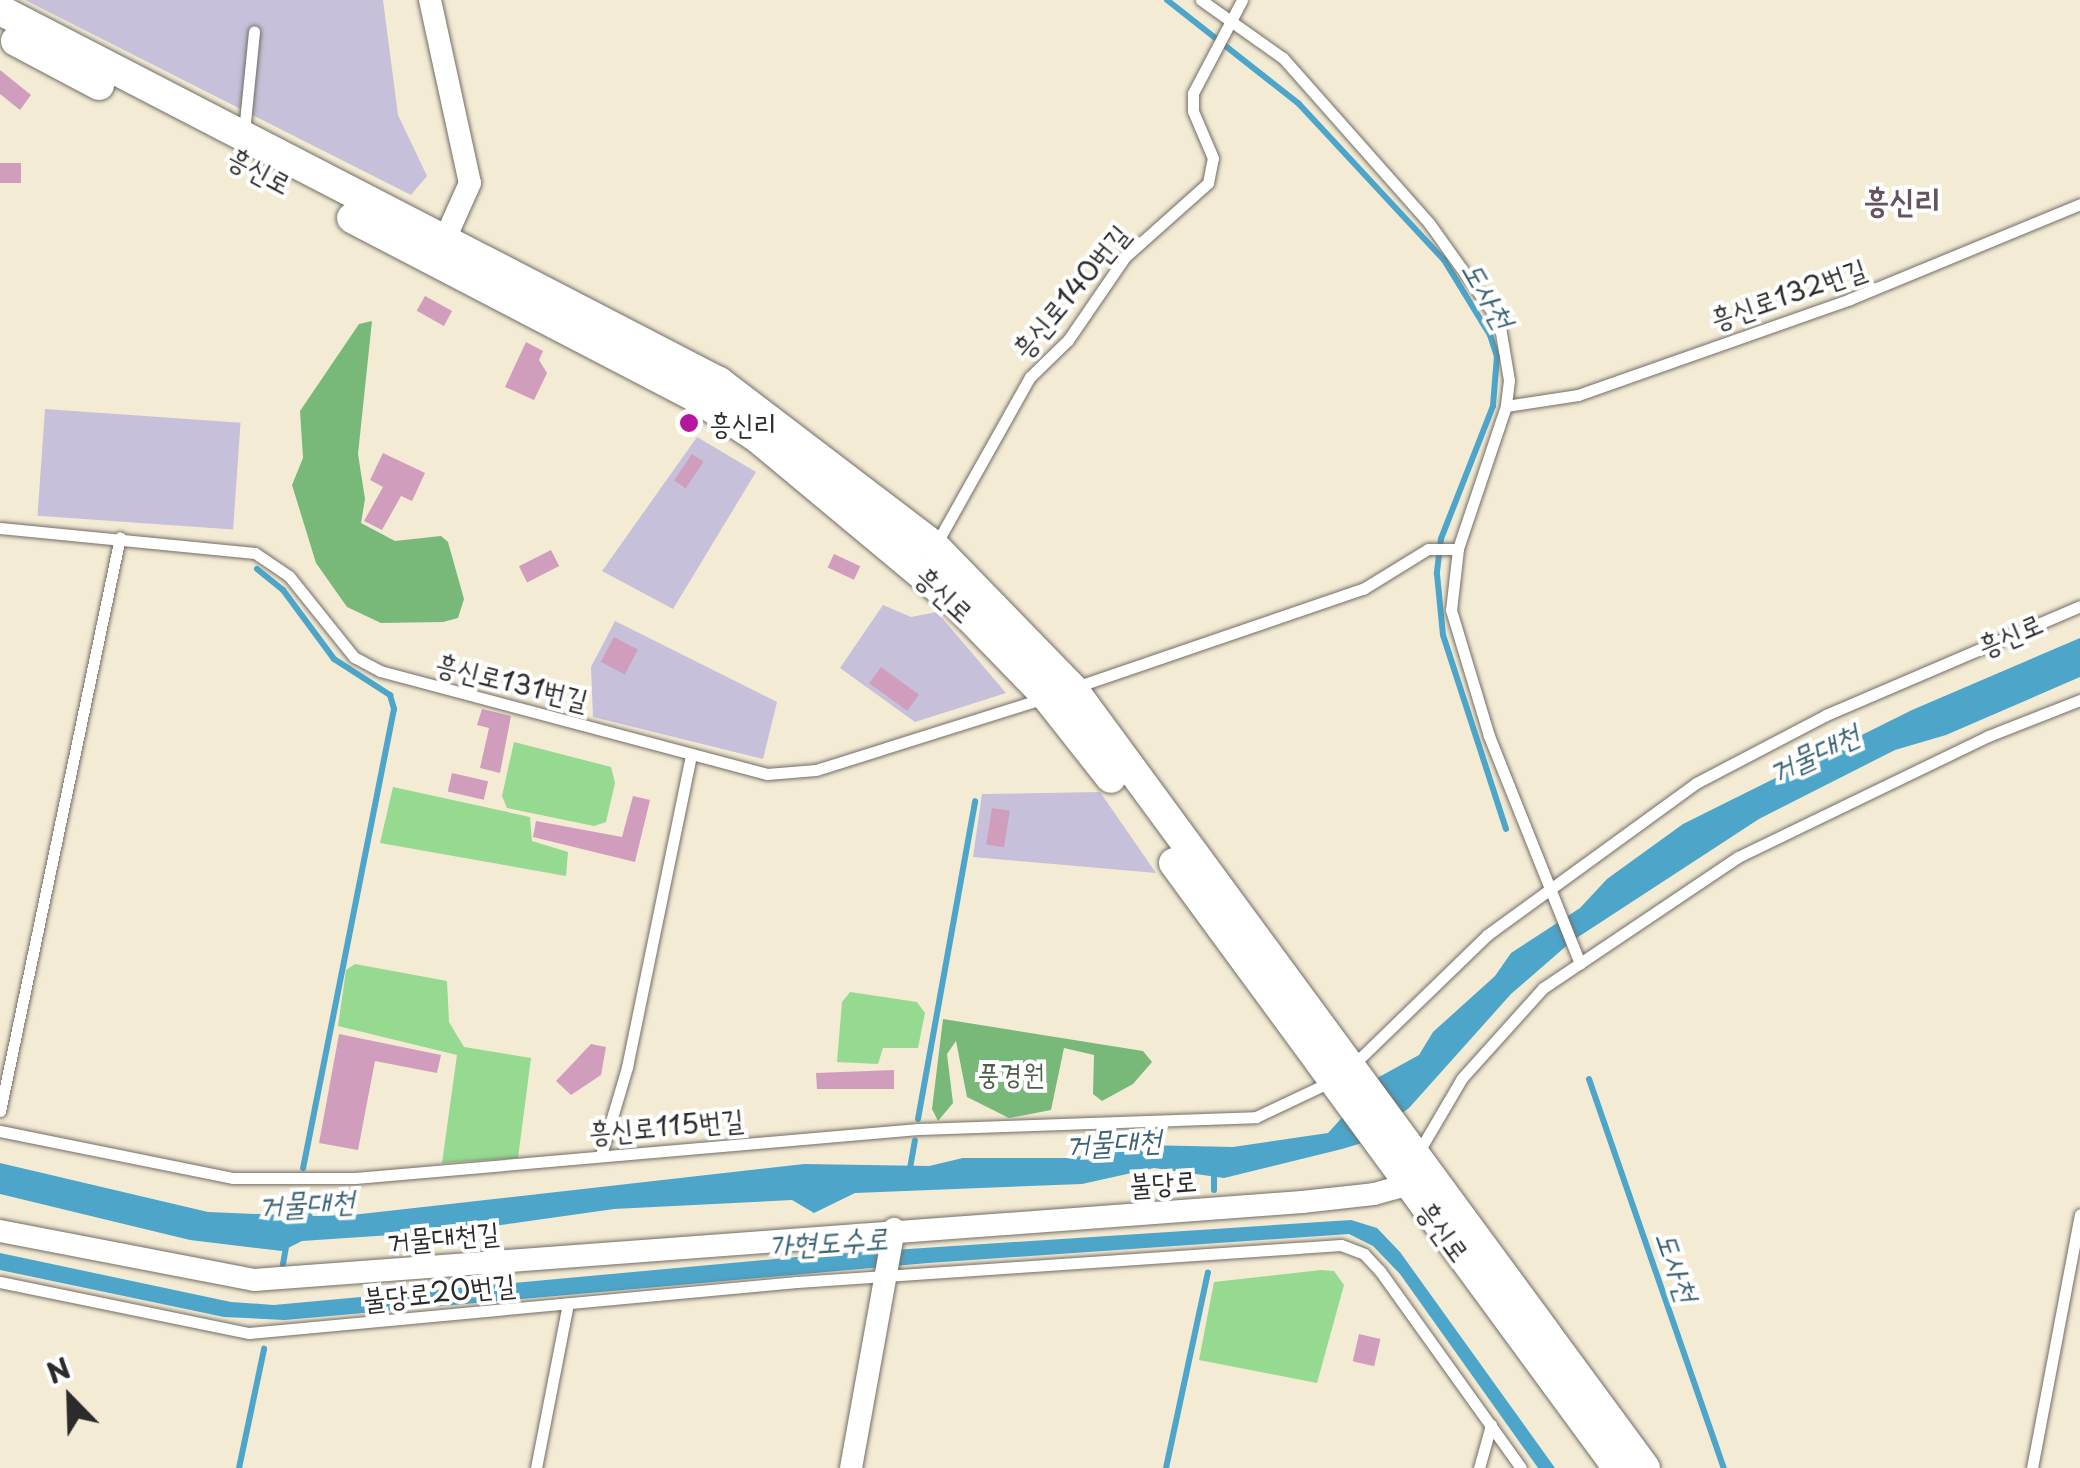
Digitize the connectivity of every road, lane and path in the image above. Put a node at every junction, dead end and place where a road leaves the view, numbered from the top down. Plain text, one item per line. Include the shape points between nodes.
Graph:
1 (430, 0) edge
2 (1201, 0) edge
3 (1242, 0) edge
4 (0, 10) edge
5 (1226, 25) junction
6 (254, 31) dead end
7 (0, 33) edge
8 (243, 141) junction
9 (2080, 204) edge
10 (444, 241) junction
11 (1506, 406) junction
12 (0, 528) edge
13 (120, 537) junction
14 (1453, 549) junction
15 (925, 556) junction
16 (2080, 606) edge
17 (1059, 693) junction
18 (2080, 700) edge
19 (691, 755) junction
20 (1551, 892) junction
21 (1578, 957) junction
22 (1344, 1077) junction
23 (0, 1112) edge
24 (0, 1131) edge
25 (601, 1156) junction
26 (1410, 1163) junction
27 (2080, 1215) edge
28 (894, 1229) junction
29 (0, 1232) edge
30 (887, 1277) junction
31 (0, 1282) edge
32 (568, 1304) junction
33 (1491, 1426) junction
34 (536, 1468) edge
35 (852, 1468) edge
36 (1479, 1468) edge
37 (1521, 1468) edge
38 (1618, 1468) edge
39 (1645, 1468) edge
40 (2032, 1468) edge

1 - 10 street via 470,182
2 - 5 lane
3 - 5 lane, 흥신로140번길
4 - 8 main road, 흥신로
5 - 11 lane via 1283,58 1464,266 1499,321 1509,380
5 - 15 lane, 흥신로140번길 via 1193,94 1193,112 1212,158 1208,183 1125,257 1068,340 1030,377
6 - 8 lane, 흥신로
7 - 15 main road, 흥신로 via 694,396
8 - 10 main road, 흥신로
9 - 11 lane, 흥신로132번길 via 1869,292 1578,395
10 - 15 main road, 흥신로 via 720,382
11 - 14 lane
12 - 13 lane, 흥신로131번길
13 - 19 lane, 흥신로131번길 via 255,553 289,576 354,657 380,672
13 - 23 lane
14 - 17 lane via 1428,549 1363,589
14 - 20 lane via 1456,634
15 - 17 main road, 흥신로
16 - 20 lane, 흥신로 via 1755,750 1634,822
17 - 19 lane, 흥신로131번길 via 816,770 767,774
17 - 22 main road, 흥신로
18 - 21 lane via 1988,736 1738,858
19 - 25 lane
20 - 21 lane
20 - 22 lane, 흥신로 via 1486,936
21 - 26 lane via 1462,1078
22 - 25 lane, 흥신로115번길 via 1256,1117 918,1130
22 - 26 main road, 흥신로
24 - 25 lane, 흥신로115번길 via 233,1178 356,1178
26 - 28 street, 불당로 via 1302,1202
26 - 38 main road, 흥신로
26 - 39 main road, 흥신로
27 - 40 lane
28 - 29 street, 거물대천길 via 254,1280
28 - 30 street
30 - 32 lane, 불당로20번길
30 - 33 lane, 불당로20번길 via 1341,1245 1364,1254 1380,1271
30 - 35 street
31 - 32 lane, 불당로20번길 via 250,1334
32 - 34 lane
33 - 36 lane
33 - 37 lane, 불당로20번길

